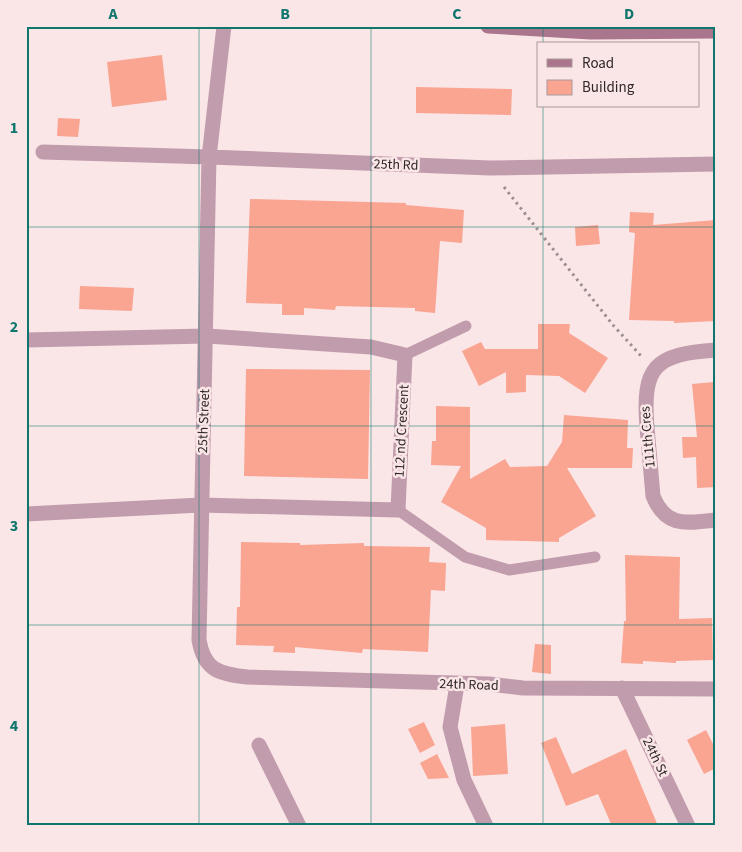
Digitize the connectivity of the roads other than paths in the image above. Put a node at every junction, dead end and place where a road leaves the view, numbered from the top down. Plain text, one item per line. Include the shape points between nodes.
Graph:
1 (224, 26) edge
2 (488, 26) edge
3 (716, 31) edge
4 (43, 152) dead end
5 (209, 157) junction
6 (716, 164) edge
7 (466, 326) dead end
8 (206, 336) junction
9 (26, 340) edge
10 (716, 350) edge
11 (405, 355) junction
12 (201, 505) junction
13 (398, 510) junction
14 (26, 514) edge
15 (716, 520) edge
16 (595, 557) dead end
17 (223, 675) joint
18 (457, 685) junction
19 (622, 688) junction
20 (716, 688) edge
21 (259, 744) dead end
22 (299, 826) edge
23 (486, 826) edge
24 (688, 826) edge

1 - 5 street
2 - 3 street via 591,32
4 - 5 street, 25th Rd
5 - 6 street, 25th Rd via 490,168
5 - 8 street, 25th Street
7 - 11 lane
8 - 9 street
8 - 11 street via 371,347
8 - 12 street, 25th Street
10 - 15 street, 111th Cres via 676,355 654,370 644,398 656,502 663,516 673,521
11 - 13 street, 112 nd Crescent
12 - 13 street
12 - 14 street
12 - 17 street, 25th Street via 199,640 205,659
13 - 16 lane via 465,557 509,570
17 - 18 street, 24th Road
18 - 19 street, 24th Road
18 - 23 street via 450,727 464,780
19 - 20 street, 24th Road
19 - 24 street, 24th St
21 - 22 street

